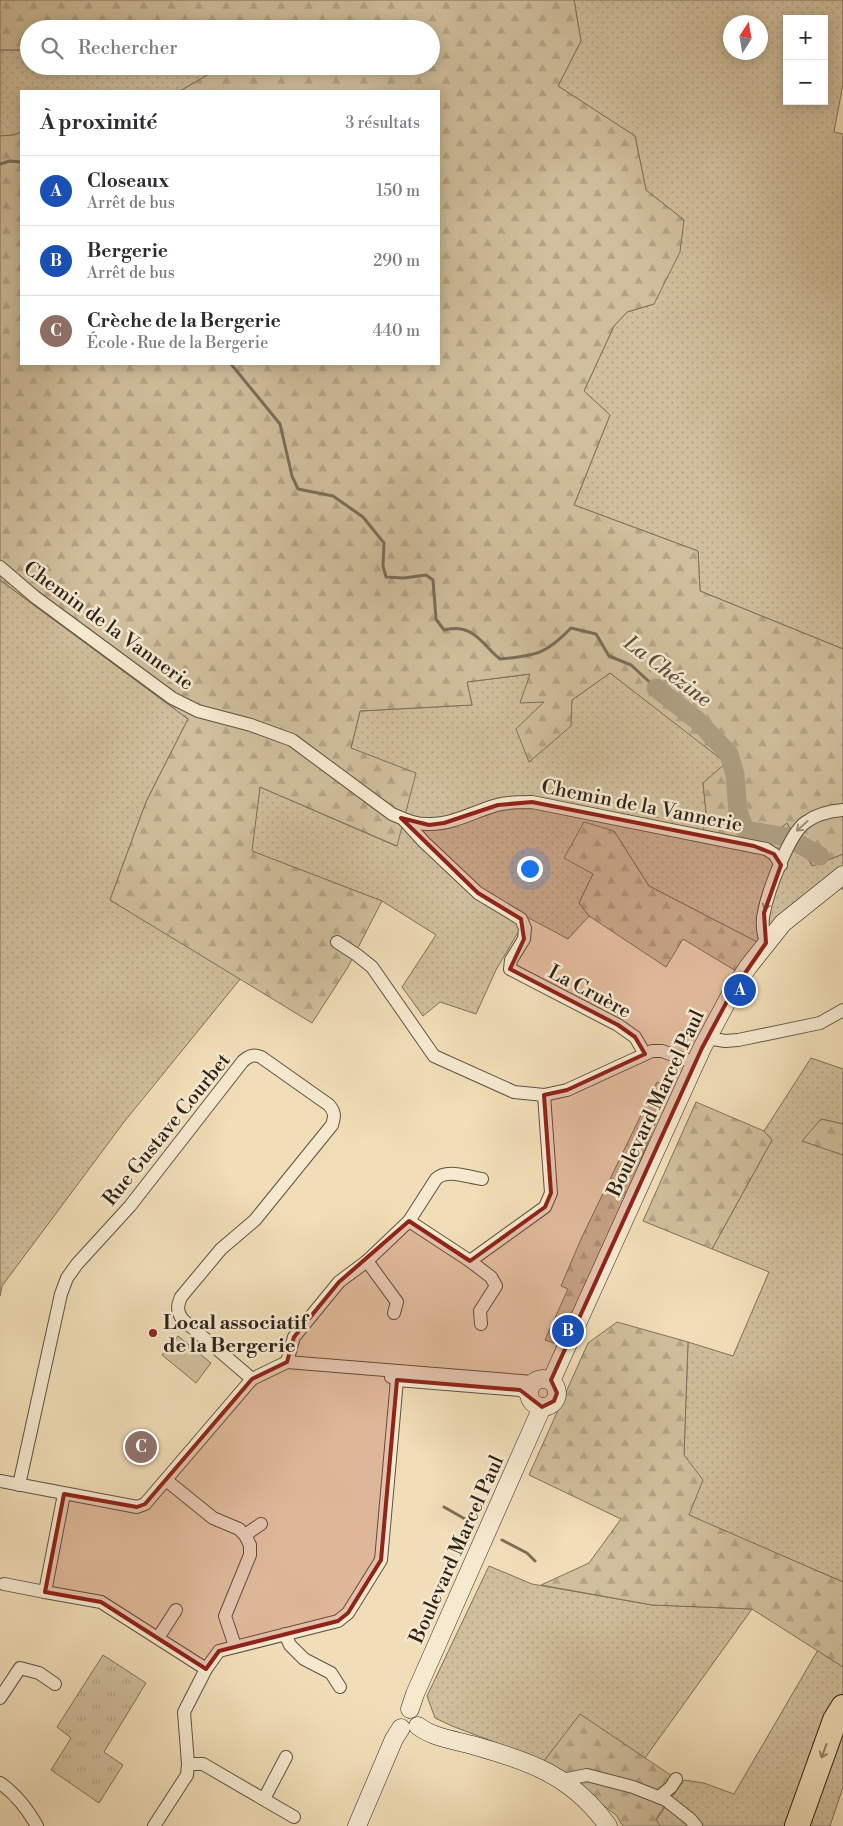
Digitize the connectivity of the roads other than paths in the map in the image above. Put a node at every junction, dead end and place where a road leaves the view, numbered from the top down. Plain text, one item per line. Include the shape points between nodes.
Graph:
1 (0, 567) edge
2 (843, 810) edge
3 (401, 818) junction
4 (781, 865) junction
5 (843, 874) edge
6 (337, 942) dead end
7 (766, 943) junction
8 (843, 1010) edge
9 (707, 1038) junction
10 (645, 1054) junction
11 (695, 1063) junction
12 (544, 1095) junction
13 (482, 1179) dead end
14 (409, 1221) junction
15 (470, 1260) junction
16 (367, 1261) junction
17 (394, 1312) dead end
18 (481, 1324) dead end
19 (287, 1362) junction
20 (371, 1368) junction
21 (252, 1379) junction
22 (397, 1380) junction
23 (551, 1381) junction
24 (531, 1389) junction
25 (542, 1406) junction
26 (166, 1480) junction
27 (0, 1481) edge
28 (19, 1485) junction
29 (64, 1494) junction
30 (261, 1524) dead end
31 (245, 1535) junction
32 (4, 1584) dead end
33 (45, 1592) junction
34 (176, 1610) dead end
35 (285, 1634) junction
36 (158, 1638) junction
37 (235, 1646) junction
38 (206, 1669) junction
39 (55, 1684) dead end
40 (340, 1687) dead end
41 (0, 1698) edge
42 (843, 1707) edge
43 (409, 1727) junction
44 (286, 1757) dead end
45 (188, 1764) junction
46 (676, 1779) dead end
47 (562, 1780) junction
48 (0, 1784) edge
49 (659, 1797) junction
50 (264, 1799) junction
51 (294, 1816) dead end
52 (37, 1826) edge
53 (154, 1826) edge
54 (357, 1826) edge
55 (608, 1826) edge
56 (696, 1826) edge
57 (797, 1826) edge

1 - 3 street, Chemin de la Vannerie via 35,597 172,698 198,711 292,740
2 -> 4 street via 831,811 805,822 794,834
3 - 4 street, Chemin de la Vannerie via 428,824 444,823 498,805 532,802 766,849
3 - 10 street, La Cruère via 478,893 521,920 525,928 524,939 511,960 510,969 618,1025 635,1037
4 -> 7 street via 764,913 762,931
5 - 7 street, Boulevard Marcel Paul via 783,923
6 - 12 street via 372,967 434,1056 514,1092
7 - 9 street, Boulevard Marcel Paul via 732,992
8 - 9 street via 811,1025 738,1040
9 - 11 street, Boulevard Marcel Paul
10 - 11 street via 662,1051
10 - 12 street via 567,1090
11 - 23 street, Boulevard Marcel Paul
12 - 15 street via 551,1192 545,1207
13 - 14 street via 441,1174
14 - 15 street
14 - 16 street
15 - 18 street via 491,1277 496,1286 480,1311
16 - 17 street via 397,1302
16 - 19 street via 339,1282 294,1337
19 - 20 street
19 - 21 street
20 - 22 street
20 - 24 street
21 - 26 street
21 - 28 street, Rue Gustave Courbet via 182,1319 177,1311 178,1304 221,1249 255,1220 335,1117 329,1106 255,1055 243,1061 130,1206 67,1278
22 - 24 street
22 - 35 street via 380,1560 348,1613 338,1621
23 - 24 street via 542,1378
23 - 25 street via 556,1388 556,1397 551,1404
24 - 25 street via 533,1403
25 - 43 street, Boulevard Marcel Paul via 415,1694 410,1709 419,1716
26 - 29 street via 145,1504 137,1507
26 - 31 street via 212,1518 239,1529
27 - 28 street
28 - 29 street
29 - 33 street
30 - 31 street
31 - 37 street via 250,1555 225,1616
32 - 33 street
33 - 36 street via 101,1602
34 - 36 street
35 - 37 street
35 - 40 street via 290,1646 304,1659 331,1673
36 - 38 street
37 - 38 street via 219,1651
38 - 45 street via 184,1712
39 - 41 street via 39,1673 20,1668
42 -> 57 highway via 835,1720
43 - 47 street via 524,1761
43 - 54 street via 394,1740
44 - 50 street
45 - 50 street via 203,1764
45 - 53 street via 187,1775
46 - 49 street
47 - 49 street via 587,1775
47 - 55 street via 590,1803
48 - 52 street via 8,1788 28,1810
49 - 56 street
50 - 51 street

